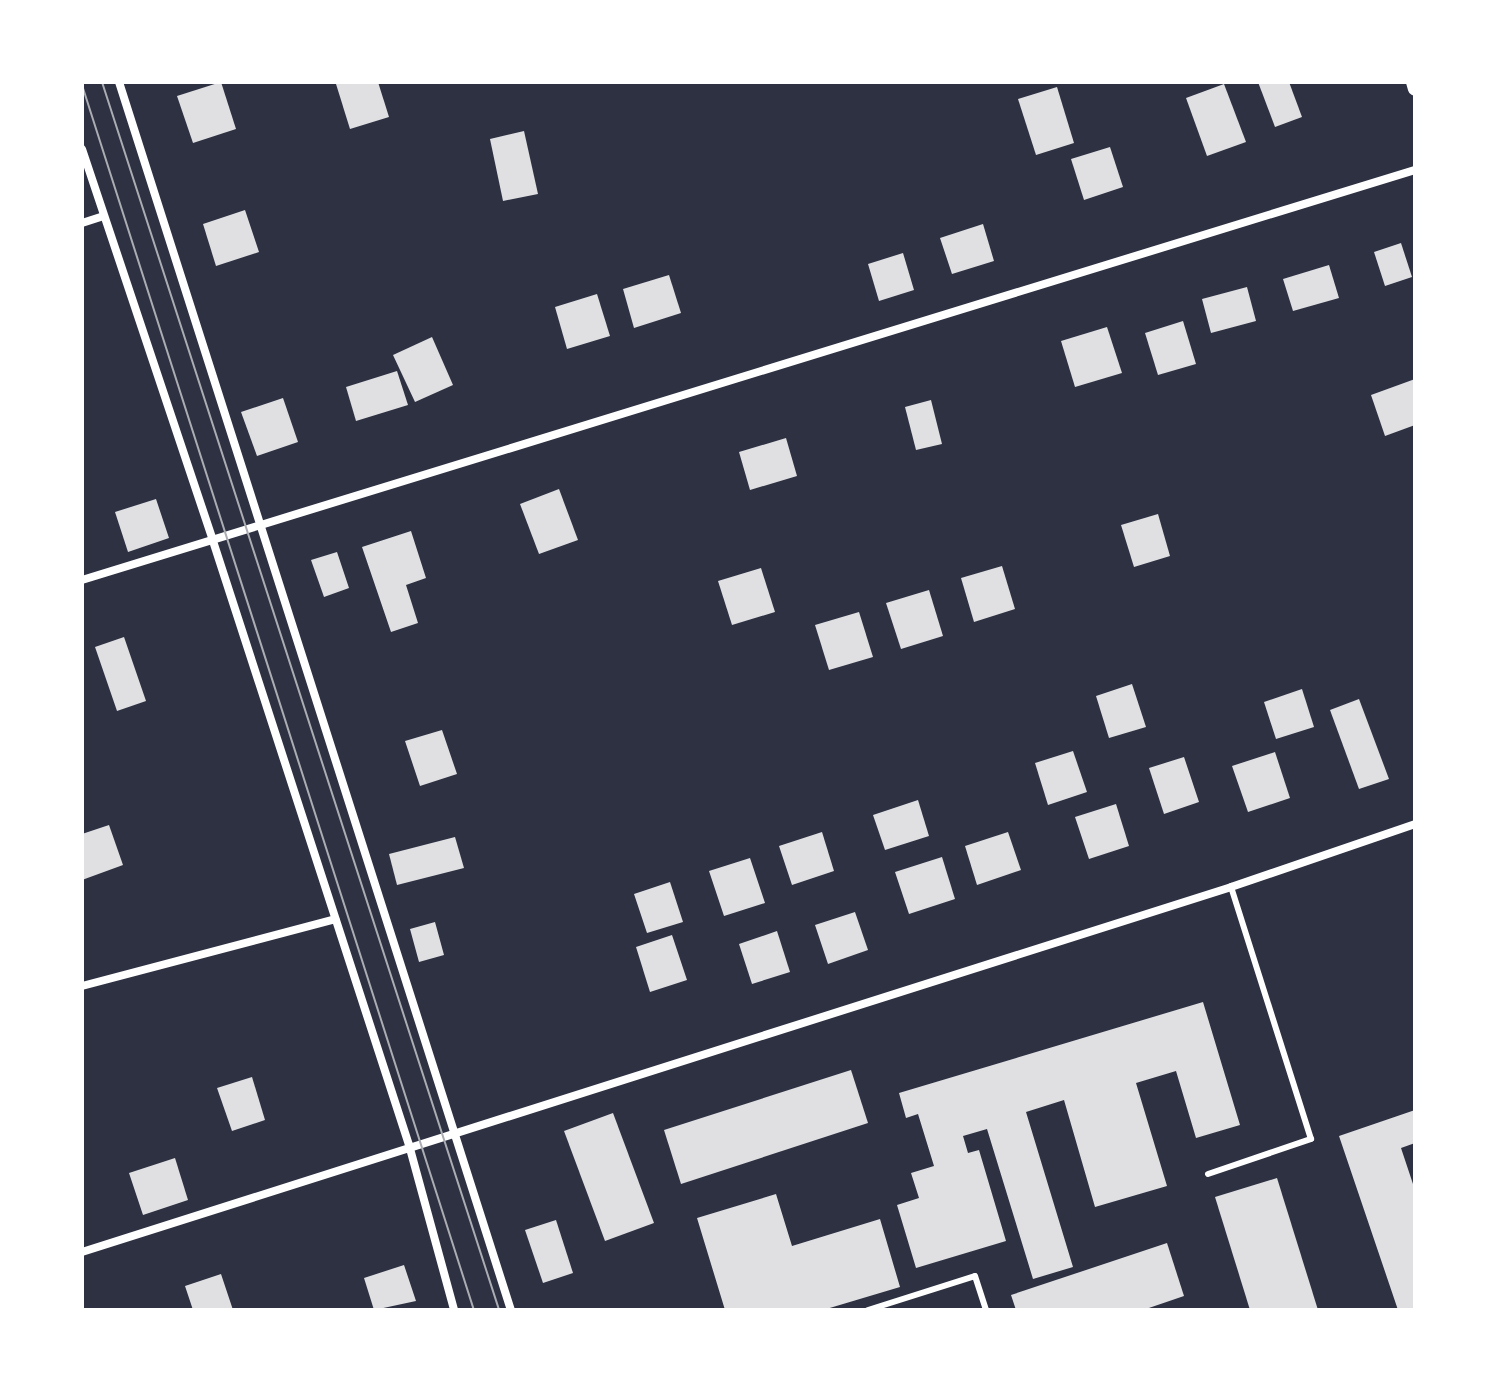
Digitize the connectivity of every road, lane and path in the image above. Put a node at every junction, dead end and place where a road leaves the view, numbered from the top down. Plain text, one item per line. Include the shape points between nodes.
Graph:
1 (119, 82) edge
2 (1413, 82) edge
3 (1415, 89) edge
4 (82, 149) edge
5 (1415, 170) edge
6 (103, 216) junction
7 (82, 223) edge
8 (259, 524) junction
9 (212, 538) junction
10 (82, 580) edge
11 (1415, 824) edge
12 (1231, 887) junction
13 (335, 919) junction
14 (82, 986) edge
15 (454, 1131) junction
16 (409, 1145) junction
17 (1208, 1174) dead end
18 (82, 1252) edge
19 (454, 1310) edge
20 (511, 1310) edge
21 (868, 1310) edge
22 (986, 1310) edge

1 - 8 street
2 - 3 street
4 - 6 street
5 - 8 street
6 - 7 street
6 - 9 street
8 - 9 street
8 - 15 street
9 - 10 street
9 - 13 street
11 - 12 street
12 - 15 street
12 - 17 lane via 1311,1139
13 - 14 street
13 - 16 street
15 - 16 street
15 - 20 street
16 - 18 street
16 - 19 street
21 - 22 lane via 975,1276

